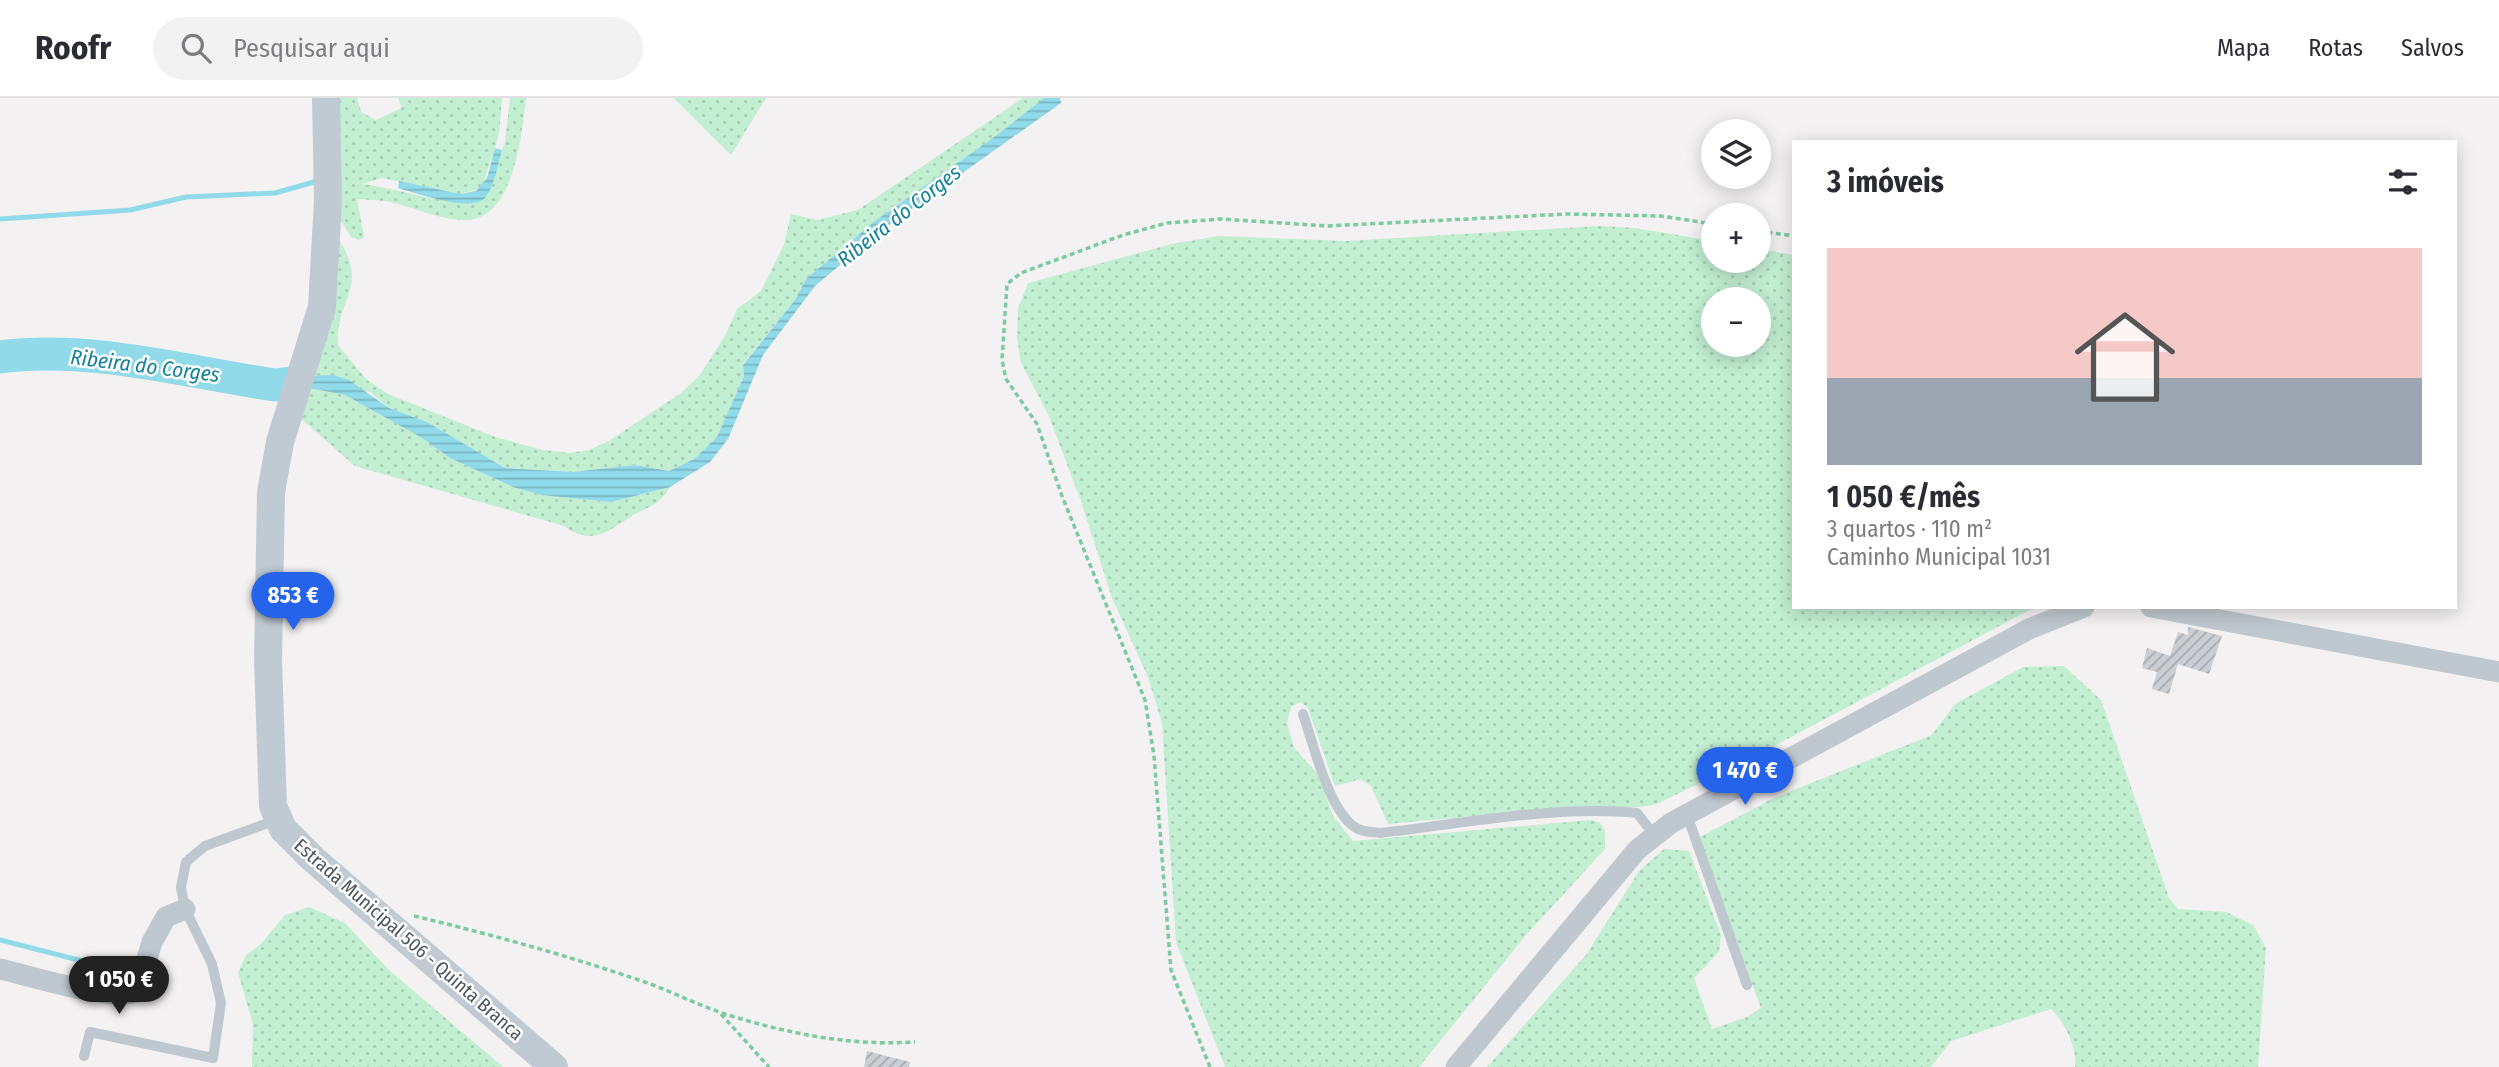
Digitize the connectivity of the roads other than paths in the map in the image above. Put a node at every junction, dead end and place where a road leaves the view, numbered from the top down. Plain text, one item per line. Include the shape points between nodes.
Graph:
1 (326, 98) edge
2 (2079, 609) edge
3 (2176, 610) edge
4 (2499, 671) edge
5 (1303, 714) dead end
6 (1687, 815) junction
7 (279, 819) junction
8 (1655, 836) junction
9 (185, 909) junction
10 (0, 969) edge
11 (1747, 985) dead end
12 (84, 1056) dead end
13 (212, 1062) edge
14 (554, 1067) edge
15 (1456, 1067) edge

1 - 7 main road, Estrada Municipal 506 - Quinta Branca via 328,201 322,307 280,442 271,492 269,772
2 - 6 street via 2029,629
3 - 4 street
5 - 8 lane via 1329,789 1344,817 1359,830 1380,833 1618,811 1637,813
6 - 8 street
6 - 11 lane
7 - 9 lane via 205,846 186,862 181,887
7 - 14 main road, Estrada Municipal 506 - Quinta Branca via 313,859
8 - 15 street via 1637,849
9 - 10 street via 166,917 152,942 137,992 123,996 104,993
9 - 13 lane via 212,964 221,1003
12 - 13 lane via 90,1032

